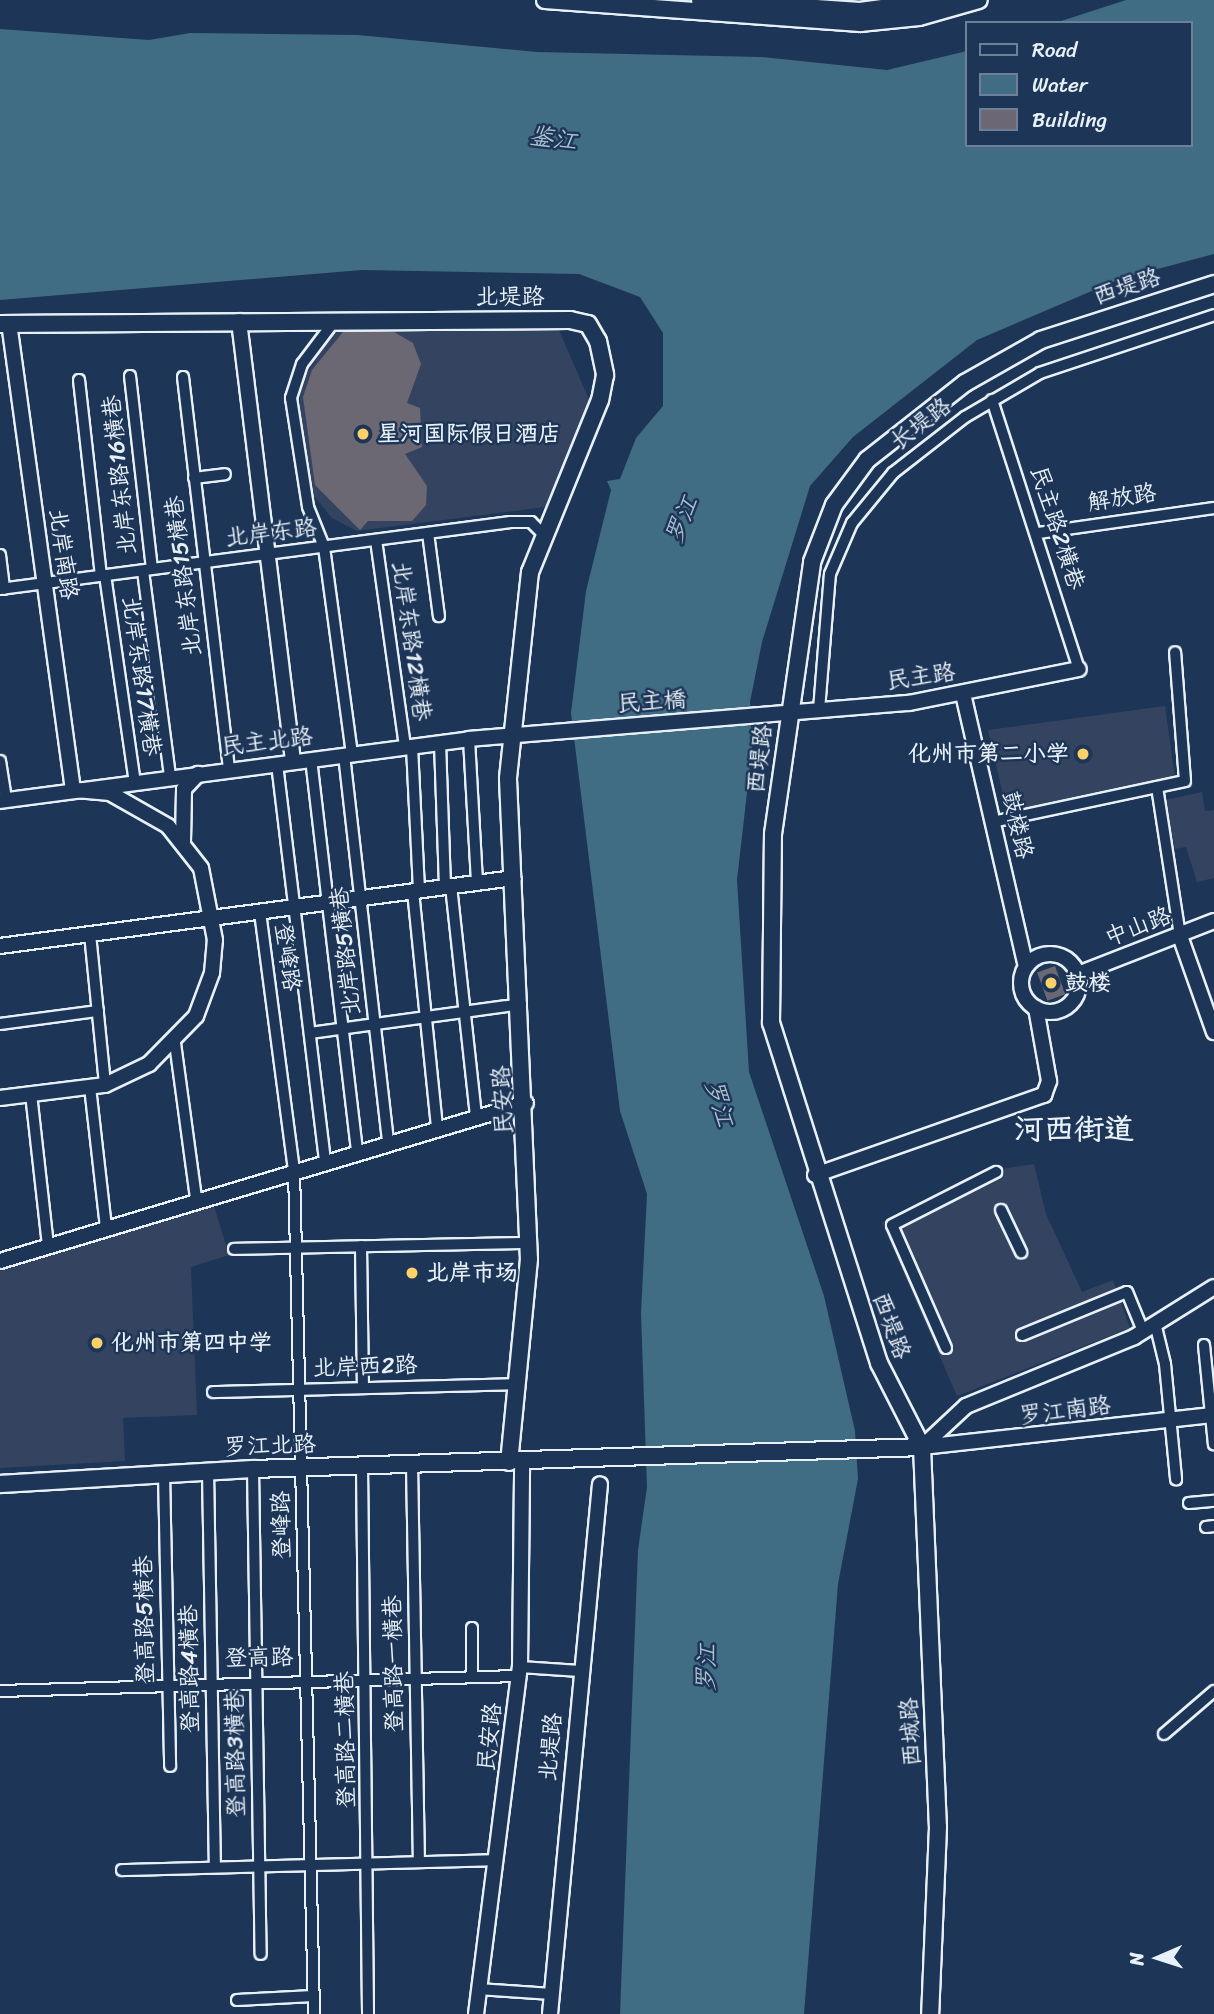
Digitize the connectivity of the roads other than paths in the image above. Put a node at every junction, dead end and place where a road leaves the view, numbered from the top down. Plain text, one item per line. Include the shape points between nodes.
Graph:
1 (545, 0) edge
2 (700, 0) edge
3 (942, 0) edge
4 (979, 0) edge
5 (1214, 284) edge
6 (1214, 316) edge
7 (239, 321) junction
8 (333, 323) junction
9 (4, 324) edge
10 (130, 376) dead end
11 (183, 377) dead end
12 (79, 380) dead end
13 (992, 400) junction
14 (225, 474) dead end
15 (194, 478) junction
16 (1214, 508) edge
17 (536, 527) junction
18 (428, 533) junction
19 (1038, 533) junction
20 (376, 540) junction
21 (324, 547) junction
22 (267, 554) junction
23 (0, 555) edge
24 (204, 563) junction
25 (147, 570) junction
26 (103, 576) junction
27 (45, 583) junction
28 (2, 589) edge
29 (439, 616) dead end
30 (1175, 652) dead end
31 (1079, 669) joint
32 (963, 694) junction
33 (819, 710) junction
34 (788, 715) junction
35 (767, 716) joint
36 (540, 733) joint
37 (516, 736) junction
38 (469, 739) junction
39 (440, 743) junction
40 (409, 747) junction
41 (348, 755) junction
42 (311, 759) junction
43 (0, 761) edge
44 (293, 762) junction
45 (277, 764) junction
46 (229, 770) junction
47 (209, 772) junction
48 (170, 777) junction
49 (135, 782) junction
50 (1157, 787) junction
51 (73, 790) junction
52 (3, 801) edge
53 (992, 822) junction
54 (183, 842) junction
55 (514, 878) junction
56 (477, 883) junction
57 (448, 887) junction
58 (416, 891) junction
59 (361, 898) junction
60 (328, 903) junction
61 (295, 907) junction
62 (260, 912) junction
63 (213, 918) junction
64 (1214, 921) edge
65 (90, 934) junction
66 (1180, 936) junction
67 (0, 946) edge
68 (1027, 966) junction
69 (1078, 974) junction
70 (521, 1004) junction
71 (1035, 1008) junction
72 (98, 1011) junction
73 (465, 1012) junction
74 (426, 1017) junction
75 (0, 1024) edge
76 (375, 1024) junction
77 (343, 1029) junction
78 (1214, 1032) edge
79 (310, 1033) junction
80 (175, 1043) junction
81 (105, 1085) junction
82 (90, 1087) junction
83 (31, 1094) junction
84 (0, 1098) edge
85 (526, 1103) junction
86 (476, 1117) junction
87 (437, 1128) junction
88 (388, 1142) junction
89 (357, 1151) junction
90 (325, 1160) junction
91 (294, 1169) junction
92 (996, 1172) dead end
93 (815, 1175) junction
94 (196, 1199) junction
95 (1002, 1210) dead end
96 (106, 1228) junction
97 (529, 1243) junction
98 (48, 1246) junction
99 (360, 1247) junction
100 (296, 1248) junction
101 (234, 1249) dead end
102 (1021, 1252) dead end
103 (0, 1261) edge
104 (1214, 1287) edge
105 (1149, 1327) junction
106 (1022, 1335) dead end
107 (1204, 1345) dead end
108 (946, 1348) dead end
109 (517, 1384) junction
110 (363, 1388) junction
111 (299, 1390) junction
112 (213, 1392) dead end
113 (1212, 1415) edge
114 (1170, 1420) junction
115 (1214, 1443) edge
116 (922, 1447) junction
117 (516, 1462) junction
118 (412, 1464) junction
119 (362, 1466) junction
120 (302, 1468) junction
121 (253, 1469) junction
122 (208, 1471) junction
123 (164, 1473) junction
124 (1175, 1479) dead end
125 (0, 1484) edge
126 (600, 1484) dead end
127 (1214, 1501) edge
128 (1189, 1503) dead end
129 (472, 1628) dead end
130 (520, 1671) junction
131 (580, 1671) junction
132 (415, 1676) junction
133 (472, 1676) junction
134 (365, 1677) junction
135 (307, 1678) junction
136 (256, 1679) junction
137 (211, 1680) junction
138 (168, 1682) junction
139 (0, 1691) edge
140 (1214, 1691) edge
141 (1164, 1734) dead end
142 (170, 1766) dead end
143 (497, 1860) junction
144 (419, 1862) junction
145 (369, 1863) junction
146 (311, 1864) junction
147 (259, 1865) junction
148 (215, 1867) junction
149 (122, 1870) dead end
150 (261, 1954) dead end
151 (478, 1989) junction
152 (552, 1994) junction
153 (313, 1996) junction
154 (237, 2000) dead end
155 (314, 2014) edge
156 (368, 2014) edge
157 (475, 2014) edge
158 (550, 2014) edge
159 (930, 2014) edge

1 - 4 main road via 860,23 919,18
2 - 3 main road via 860,11
5 - 34 main road, 西堤路 via 1023,349 925,411 867,460 820,536
6 - 13 street, 长堤路 via 1040,373
7 - 8 main road, 北堤路
7 - 9 main road, 北堤路
7 - 22 street
8 - 17 main road, 北堤路 via 588,324 604,361 603,387 552,514
8 - 21 street, 北岸路5橫巷 via 302,364 291,398 307,507
9 - 27 street, 北岸南路
10 - 25 street, 北岸东路16横巷
11 - 15 street, 北岸东路15横巷
12 - 26 street, 北岸东路17横巷
13 - 19 street, 民主路2横巷
13 - 33 street, 长堤路 via 905,462 845,536 825,601
14 - 15 street
15 - 24 street, 北岸东路15横巷
16 - 19 street, 解放路
17 - 18 street, 北岸东路
17 - 37 main road, 北堤路
18 - 20 street, 北岸东路
18 - 29 street
19 - 31 street, 民主路2横巷
20 - 21 street, 北岸东路
20 - 40 street, 北岸东路12横巷
21 - 22 street, 北岸东路
21 - 41 street, 北岸路5橫巷
22 - 24 street, 北岸东路
22 - 44 street
23 - 28 street
24 - 25 street, 北岸东路
24 - 46 street, 北岸东路15横巷
25 - 26 street, 北岸东路
25 - 48 street, 北岸东路16横巷
26 - 27 street, 北岸东路
26 - 49 street, 北岸东路17横巷
27 - 28 street, 北岸东路
27 - 51 street, 北岸南路
30 - 50 street via 1185,781
31 - 32 street, 民主路
32 - 33 street, 民主路
32 - 53 street, 鼓楼路
33 - 34 street, 民主路
34 - 35 street, 民主路
34 - 93 main road, 西堤路 via 770,872 770,1002 774,1046
35 - 36 street, 民主橋
36 - 37 street, 民主北路
37 - 38 street, 民主北路
37 - 55 main road, 民安路 via 508,779
38 - 39 street, 民主北路
38 - 56 street
39 - 40 street, 民主北路
39 - 57 street
40 - 41 street, 民主北路
40 - 58 street, 北岸东路12横巷
41 - 42 street, 民主北路
41 - 59 street, 北岸路5橫巷
42 - 44 street, 民主北路
42 - 60 street
43 - 52 street
44 - 45 street, 民主北路
45 - 46 street, 民主北路
45 - 61 street
46 - 47 street, 民主北路
47 - 48 street, 民主北路
47 - 54 street via 191,775 184,789
48 - 49 street, 民主北路
49 - 51 street, 民主北路
50 - 53 street
50 - 66 street
51 - 52 street, 民主北路
51 - 54 street via 110,793 138,805
53 - 68 street, 鼓楼路
54 - 63 street via 201,868
55 - 56 street
55 - 70 main road, 民安路
56 - 57 street
57 - 58 street
57 - 73 street
58 - 59 street
58 - 74 street, 北岸东路12横巷
59 - 60 street
59 - 76 street, 北岸路5橫巷
60 - 61 street
60 - 77 street
61 - 62 street
61 - 79 street
62 - 63 street
62 - 91 street, 登峰路
63 - 65 street
63 - 80 street via 212,973 197,1016
64 - 66 street, 中山路
65 - 67 street
65 - 72 street
66 - 69 street, 中山路
66 - 78 street
68 - 69 street via 1040,955 1059,955
68 - 71 street via 1021,987
69 - 71 street via 1069,1005 1053,1012
70 - 73 street
70 - 85 main road, 民安路
71 - 93 street via 1049,1081 1044,1095
72 - 75 street
72 - 81 street
73 - 74 street
73 - 86 street
74 - 76 street
74 - 87 street, 北岸东路12横巷
76 - 77 street
76 - 88 street, 北岸路5橫巷
77 - 79 street
77 - 89 street
79 - 90 street
80 - 81 street
80 - 94 street
81 - 82 street
82 - 83 street
82 - 96 street
83 - 84 street
83 - 98 street
85 - 86 street
85 - 97 main road, 民安路
86 - 87 street
87 - 88 street
88 - 89 street
89 - 90 street
90 - 91 street
91 - 94 street
91 - 100 street, 登峰路
92 - 108 street via 892,1225
93 - 116 main road, 西堤路 via 879,1363
94 - 96 street
95 - 102 street
96 - 98 street
97 - 99 street
97 - 109 main road, 民安路
98 - 103 street
99 - 100 street
99 - 110 street
100 - 101 street
100 - 111 street, 登峰路
104 - 105 street
105 - 106 street via 1127,1292
105 - 114 street
105 - 116 street via 967,1406
107 - 113 street
109 - 110 street, 北岸西2路
109 - 117 main road, 民安路
110 - 111 street, 北岸西2路
111 - 112 street, 北岸西2路
111 - 120 street, 登峰路
113 - 114 street, 罗江南路
113 - 115 street
114 - 116 street, 罗江南路
114 - 124 street
116 - 117 main road, 罗江北路
116 - 159 main road, 西城路 via 938,1827
117 - 118 main road, 罗江北路
117 - 130 street, 民安路 via 526,1545
118 - 119 main road, 罗江北路
118 - 132 street, 登高路一横巷
119 - 120 main road, 罗江北路
119 - 134 street, 登高路二横巷
120 - 121 main road, 罗江北路
120 - 135 street, 登峰路
121 - 122 main road, 罗江北路
121 - 136 street, 登高路3橫巷
122 - 123 main road, 罗江北路
122 - 137 street, 登高路4橫巷
123 - 125 main road, 罗江北路
123 - 138 street, 登高路5橫巷
126 - 131 street, 北堤路
127 - 128 street
129 - 133 street
130 - 131 street, 登高路
130 - 133 street, 登高路
130 - 143 street, 民安路
131 - 152 street, 北堤路
132 - 133 street, 登高路
132 - 134 street, 登高路
132 - 144 street, 登高路一横巷
134 - 135 street, 登高路
134 - 145 street, 登高路二横巷
135 - 136 street, 登高路
135 - 146 street, 登峰路
136 - 137 street, 登高路
136 - 147 street, 登高路3橫巷
137 - 138 street, 登高路
137 - 148 street, 登高路4橫巷
138 - 139 street, 登高路
138 - 142 street, 登高路5橫巷
140 - 141 street
143 - 144 street
143 - 151 street, 民安路
144 - 145 street
145 - 146 street
145 - 156 street, 登高路二横巷
146 - 147 street
146 - 153 street, 登峰路
147 - 148 street
147 - 150 street, 登高路3橫巷
148 - 149 street
151 - 152 street
151 - 157 street, 民安路
152 - 158 street, 北堤路
153 - 154 street
153 - 155 street, 登峰路

